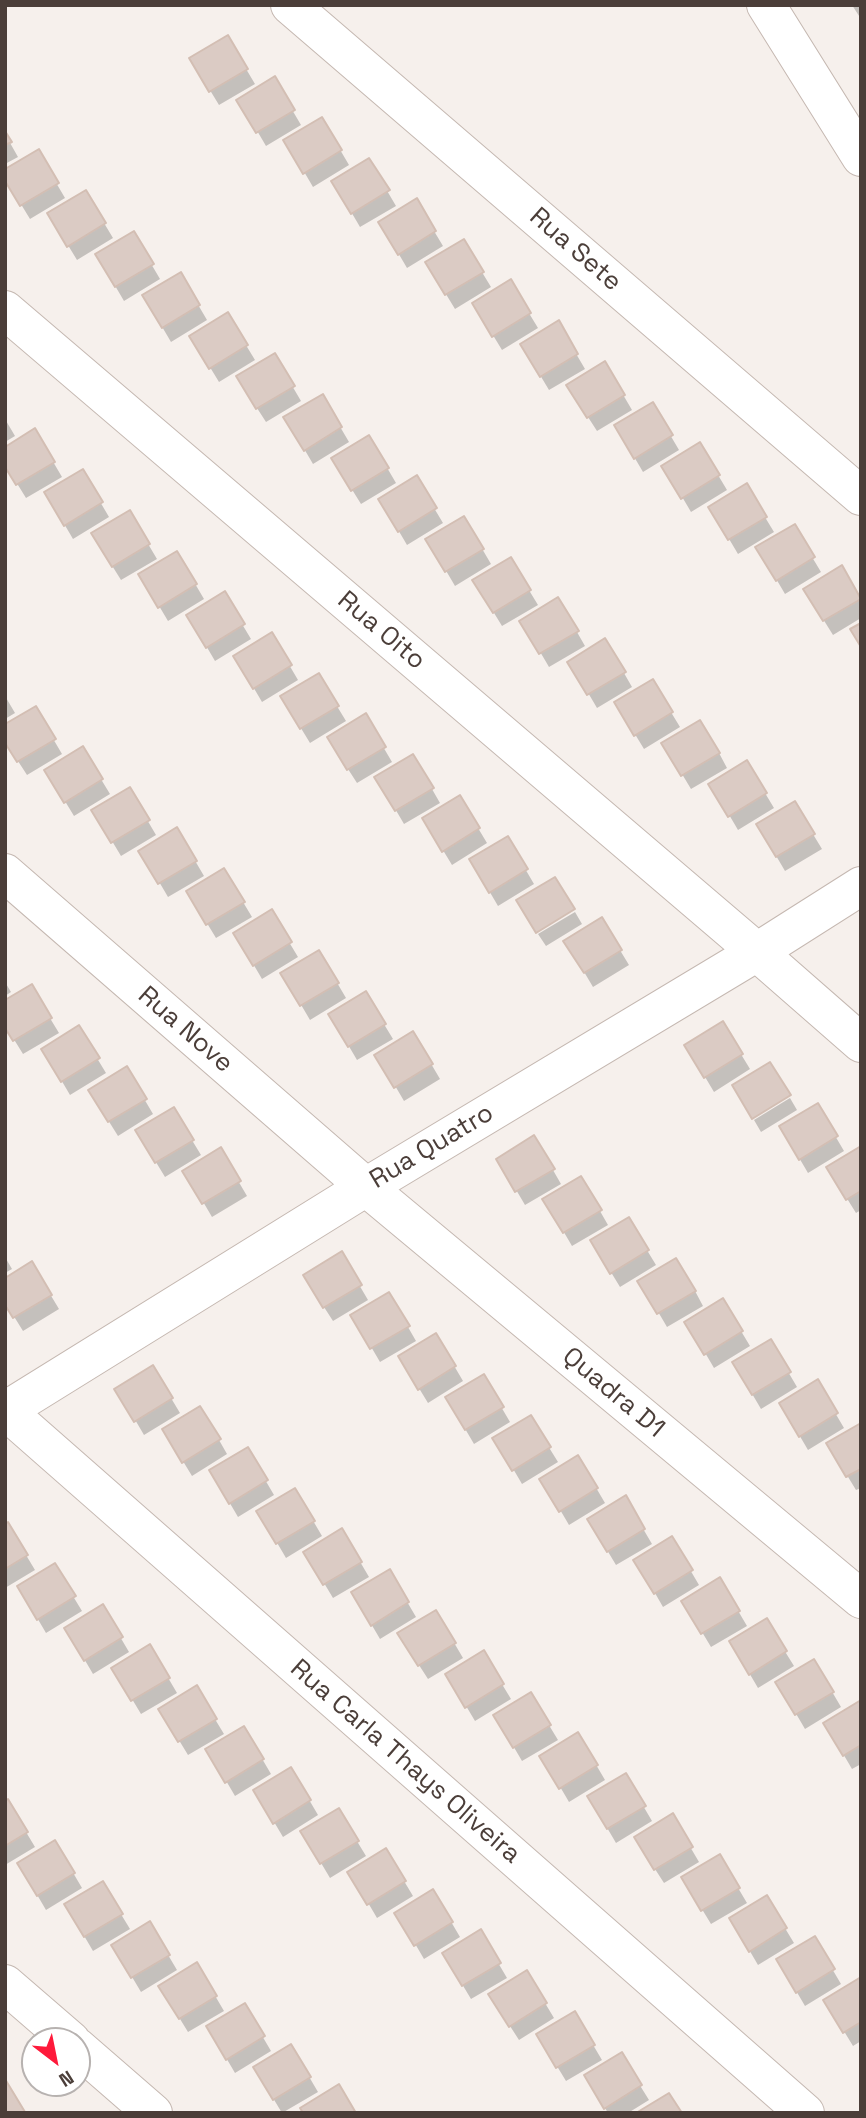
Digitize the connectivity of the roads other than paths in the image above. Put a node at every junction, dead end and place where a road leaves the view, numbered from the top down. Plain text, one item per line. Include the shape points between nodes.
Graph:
1 (290, 5) edge
2 (766, 5) edge
3 (861, 157) edge
4 (5, 310) edge
5 (861, 496) edge
6 (5, 873) edge
7 (861, 886) edge
8 (757, 952) junction
9 (861, 1043) edge
10 (366, 1187) junction
11 (6, 1410) edge
12 (861, 1599) edge
13 (5, 1984) edge
14 (55, 2027) edge
15 (91, 2059) edge
16 (153, 2113) edge
17 (805, 2113) edge

1 - 5 street, Rua Sete
2 - 3 street
4 - 8 street, Rua Oito
6 - 10 street, Rua Nove
7 - 8 street, Rua Quatro
8 - 9 street, Rua Oito
8 - 10 street, Rua Quatro
10 - 11 street, Rua Quatro
10 - 12 street, Quadra D1
11 - 17 street, Rua Carla Thays Oliveira
13 - 14 street
15 - 16 street

